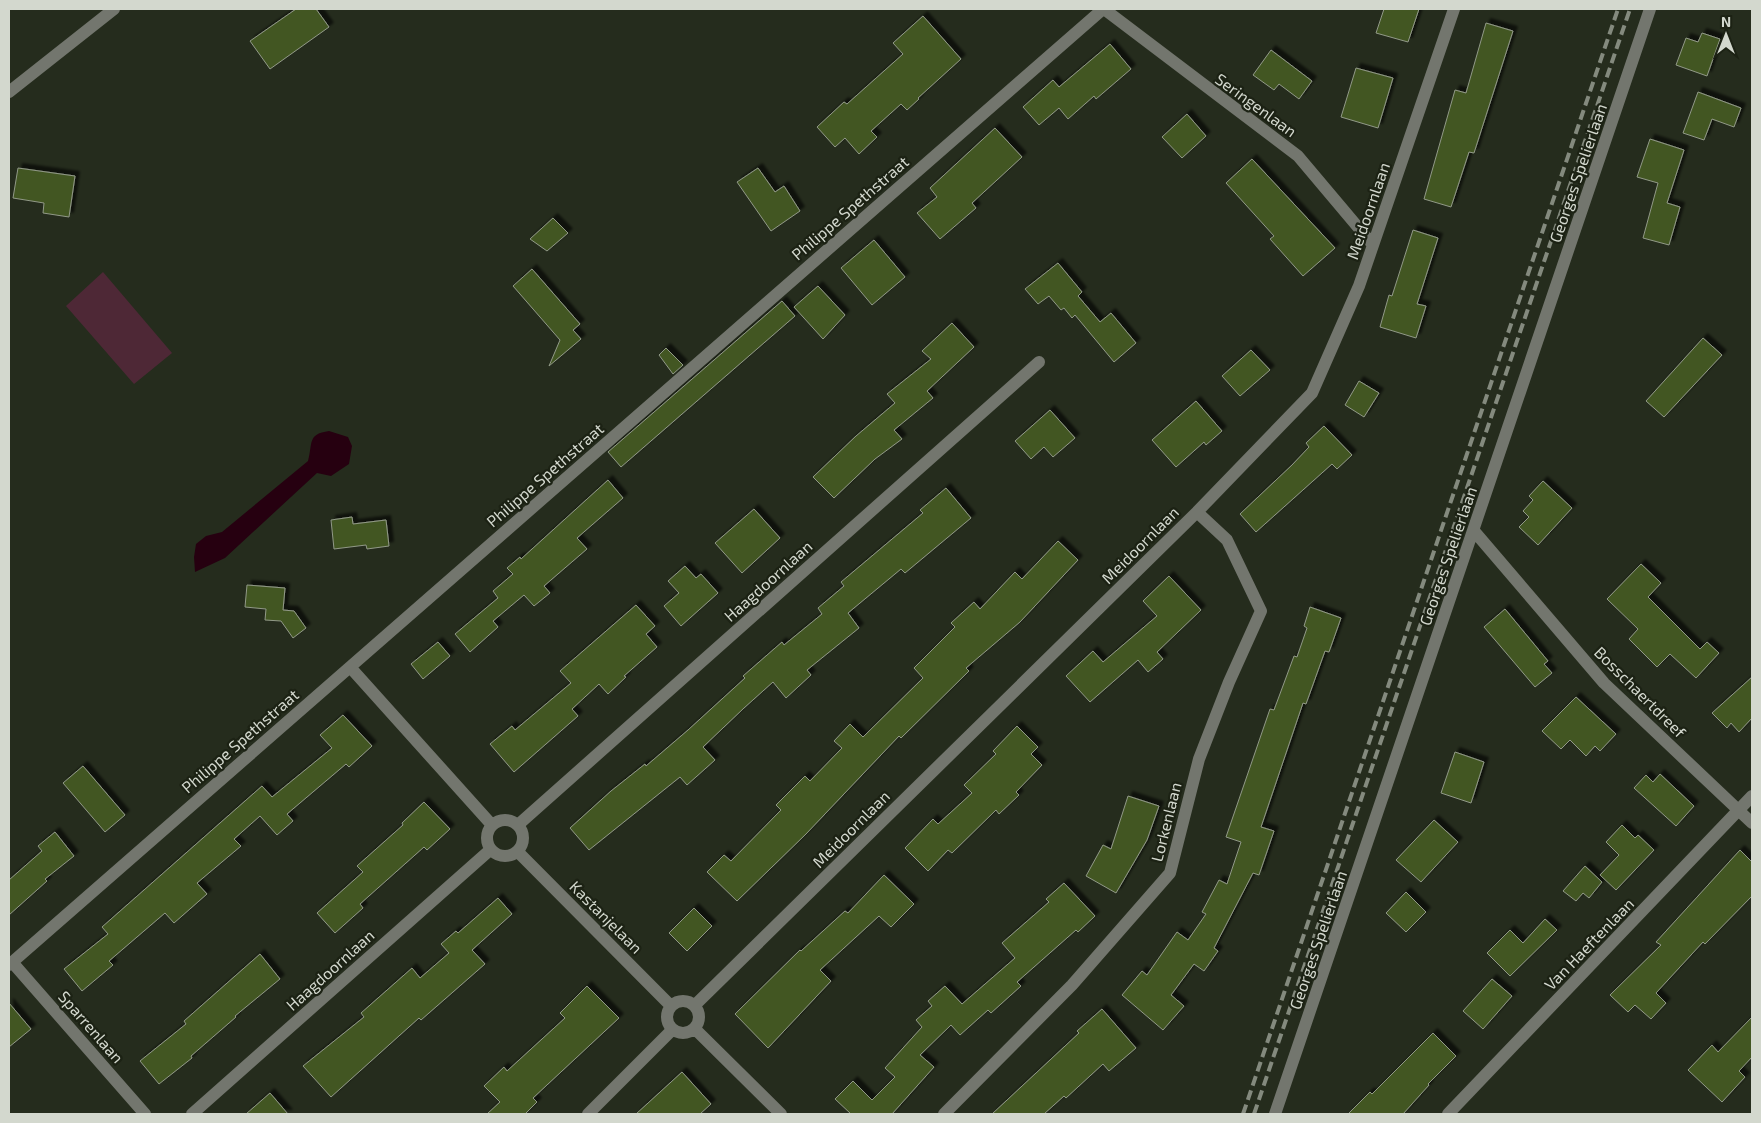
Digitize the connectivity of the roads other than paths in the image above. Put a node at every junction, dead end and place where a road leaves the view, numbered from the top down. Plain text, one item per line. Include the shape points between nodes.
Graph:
1 (114, 9) edge
2 (1103, 9) edge
3 (1454, 9) edge
4 (1650, 9) edge
5 (9, 92) edge
6 (1373, 245) junction
7 (1040, 362) dead end
8 (1196, 512) junction
9 (1474, 532) junction
10 (350, 667) junction
11 (1752, 796) edge
12 (1739, 810) junction
13 (1752, 823) edge
14 (491, 824) junction
15 (519, 824) junction
16 (490, 850) junction
17 (518, 852) junction
18 (10, 963) edge
19 (670, 1005) junction
20 (695, 1005) junction
21 (672, 1030) junction
22 (696, 1030) junction
23 (145, 1114) edge
24 (192, 1114) edge
25 (588, 1114) edge
26 (782, 1114) edge
27 (944, 1114) edge
28 (1276, 1114) edge
29 (1448, 1114) edge

1 - 5 street
2 - 6 street, Seringenlaan via 1298,156
2 - 10 street, Philippe Spethstraat
3 - 6 street, Meidoornlaan
4 - 9 street, Georges Spelierlaan
6 - 8 street, Meidoornlaan via 1359,286 1312,393
7 - 15 street, Haagdoornlaan
8 - 20 street, Meidoornlaan
8 - 27 street, Lorkenlaan via 1227,540 1261,611 1199,759 1170,873 1072,985
9 - 12 street, Bosschaertdreef via 1604,683
9 - 28 street, Georges Spelierlaan
10 - 14 street
10 - 18 street, Philippe Spethstraat
11 - 12 street, Van Haeftenlaan
12 - 13 street, Bosschaertdreef
12 - 29 street, Van Haeftenlaan
14 - 15 street via 506,819
14 - 16 street via 485,838
15 - 17 street via 524,839
16 - 17 street via 505,858
16 - 24 street, Haagdoornlaan
17 - 19 street, Kastanjelaan
18 - 23 street, Sparrenlaan
19 - 20 street via 683,1000
19 - 21 street via 666,1018
20 - 22 street via 701,1018
21 - 22 street via 682,1034
21 - 25 street
22 - 26 street

